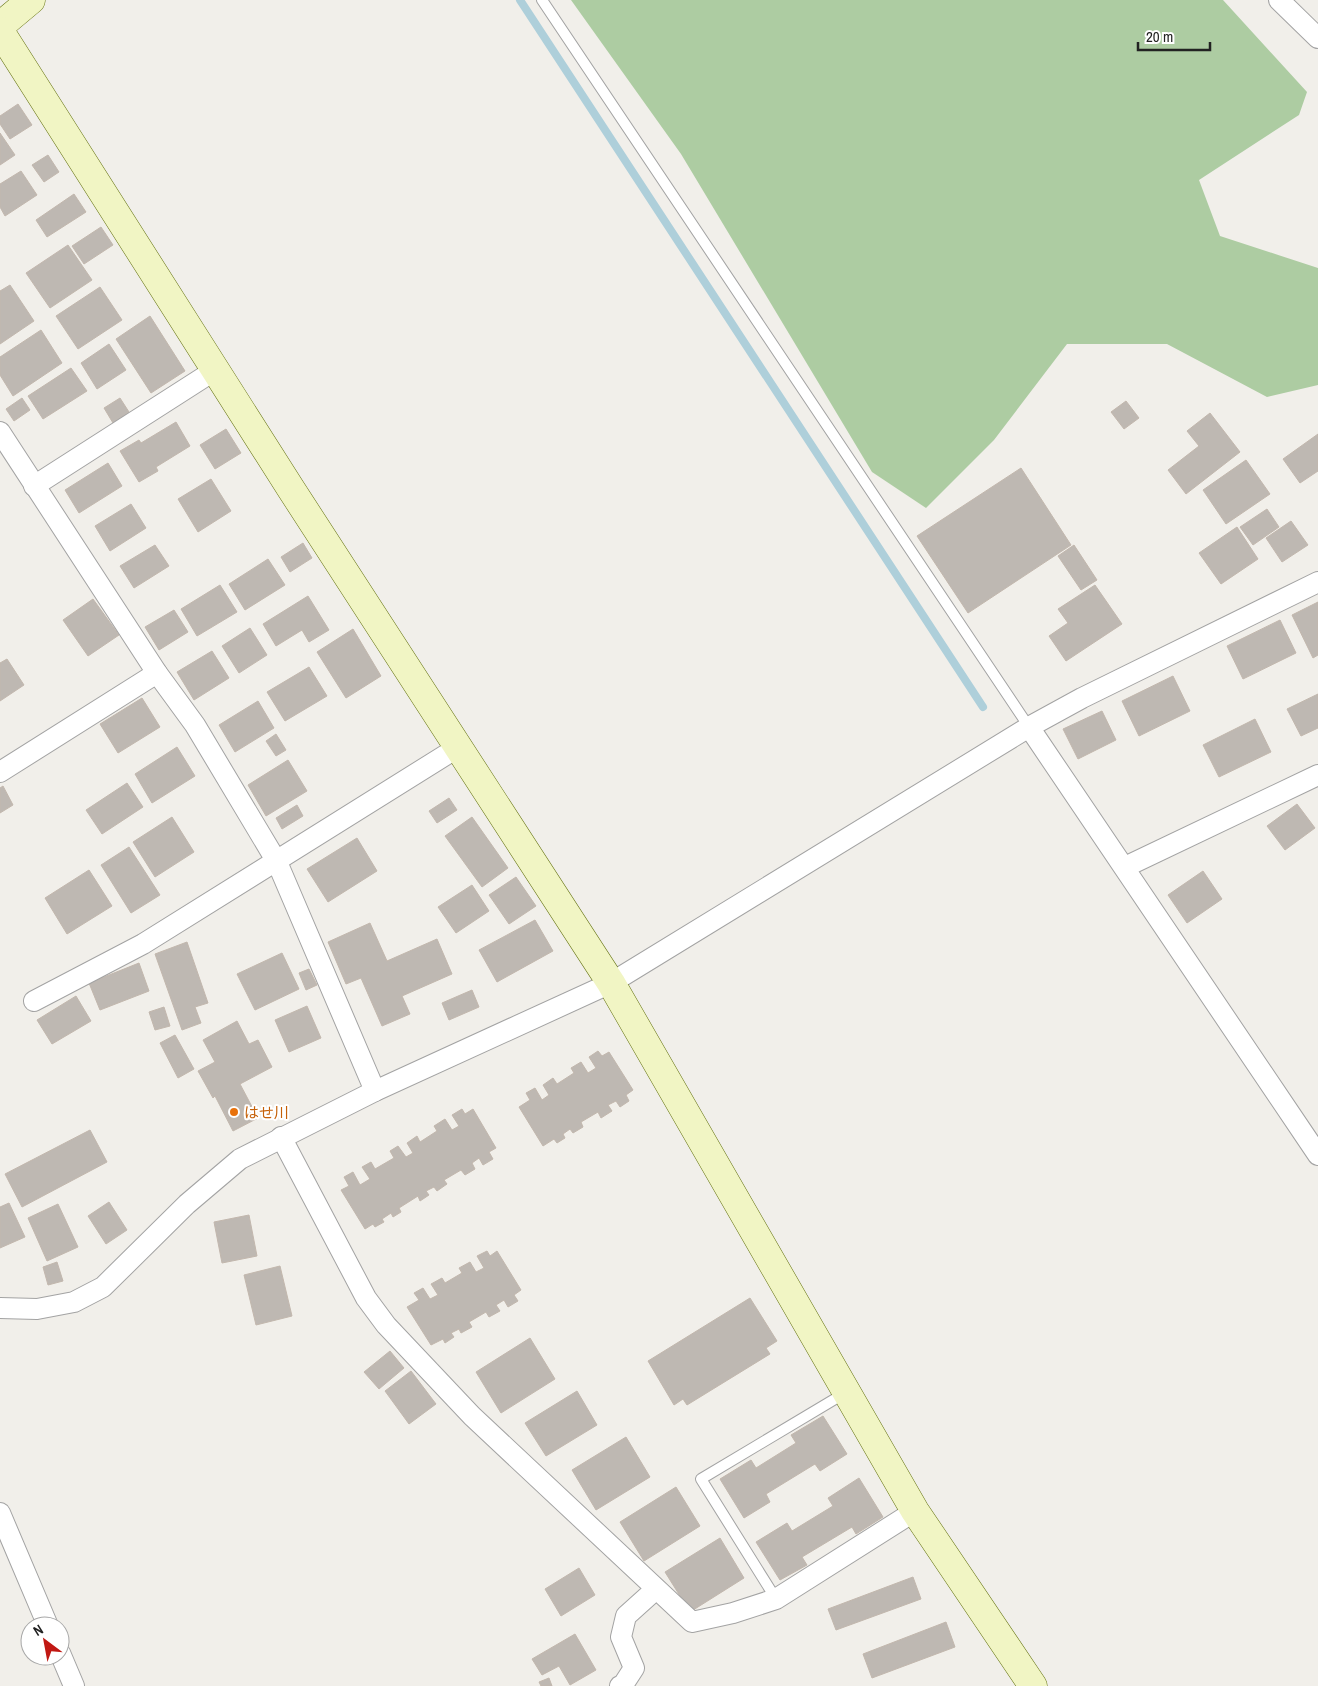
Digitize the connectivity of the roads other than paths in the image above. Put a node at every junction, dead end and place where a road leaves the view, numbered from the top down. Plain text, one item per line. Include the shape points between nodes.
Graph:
1 (31, 0) edge
2 (542, 0) edge
3 (1279, 0) edge
4 (0, 26) edge
5 (0, 32) edge
6 (1318, 38) edge
7 (216, 370) junction
8 (0, 432) edge
9 (34, 486) junction
10 (1318, 582) edge
11 (156, 673) junction
12 (1029, 727) junction
13 (460, 746) junction
14 (0, 772) edge
15 (1318, 775) edge
16 (277, 862) junction
17 (1125, 867) junction
18 (612, 983) junction
19 (34, 1002) dead end
20 (375, 1091) junction
21 (281, 1137) junction
22 (1318, 1155) edge
23 (0, 1308) edge
24 (846, 1393) junction
25 (915, 1511) junction
26 (0, 1512) edge
27 (656, 1589) junction
28 (776, 1599) junction
29 (44, 1616) edge
30 (66, 1666) edge
31 (74, 1686) edge
32 (620, 1686) edge
33 (1033, 1686) edge

1 - 4 street
2 - 12 lane
3 - 6 street
5 - 7 street
7 - 9 street
7 - 13 street
8 - 9 street
9 - 11 street
10 - 12 street
11 - 14 street
11 - 16 street via 195,725
12 - 17 street
12 - 18 street
13 - 16 street
13 - 18 street
15 - 17 street
16 - 19 street via 143,944
16 - 20 street
17 - 22 street
18 - 20 street
18 - 24 street
20 - 21 street
21 - 23 street via 240,1159 186,1204 103,1287 74,1302 37,1309
21 - 27 street via 366,1298 386,1325 472,1416
24 - 25 street
24 - 28 lane via 701,1479
25 - 28 street
25 - 33 street
26 - 29 street
27 - 28 street via 692,1622
27 - 32 street via 626,1616 621,1638 634,1668
30 - 31 street

